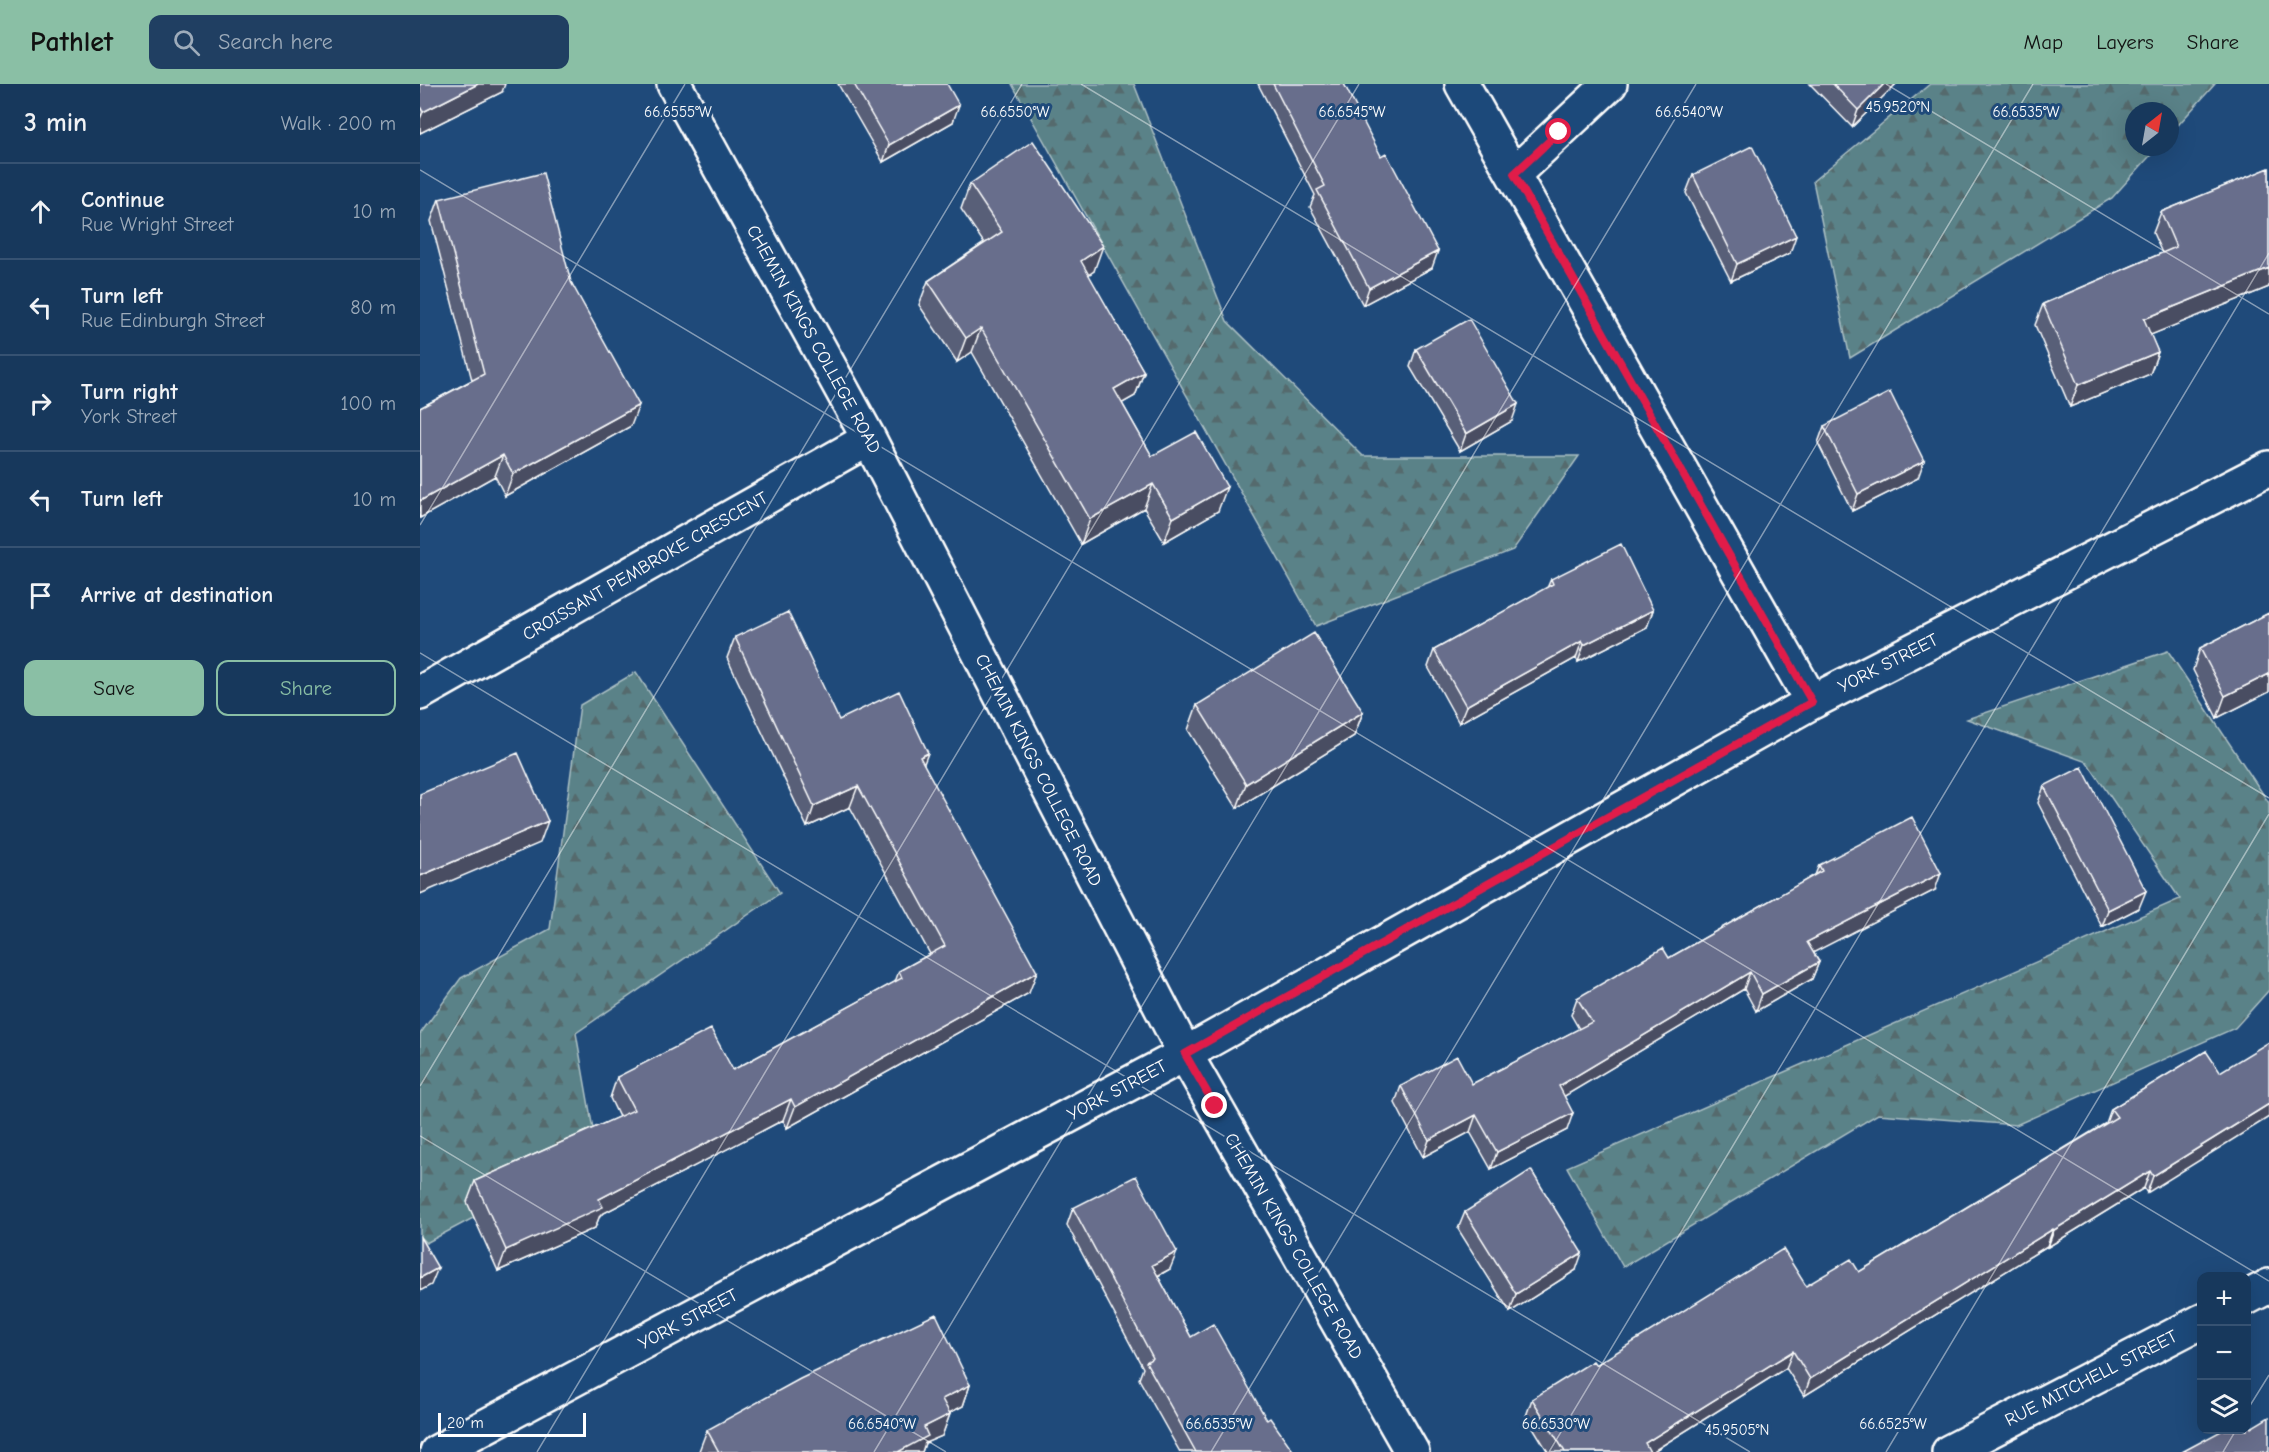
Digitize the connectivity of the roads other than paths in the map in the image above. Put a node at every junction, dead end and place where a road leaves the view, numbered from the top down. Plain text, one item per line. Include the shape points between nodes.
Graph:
1 (674, 84) edge
2 (1462, 84) edge
3 (1610, 84) edge
4 (1514, 174) junction
5 (869, 439) junction
6 (2269, 468) edge
7 (420, 693) edge
8 (1812, 702) junction
9 (1185, 1054) junction
10 (2269, 1286) edge
11 (2251, 1296) edge
12 (2197, 1324) edge
13 (437, 1452) edge
14 (1412, 1452) edge
15 (1949, 1452) edge

1 - 5 street, CHEMIN KINGS COLLEGE ROAD
2 - 4 street
3 - 4 street
4 - 8 street
5 - 7 street, CROISSANT PEMBROKE CRESCENT
5 - 9 street, CHEMIN KINGS COLLEGE ROAD
6 - 8 street, YORK STREET
8 - 9 street, YORK STREET
9 - 13 street, YORK STREET
9 - 14 street, CHEMIN KINGS COLLEGE ROAD
10 - 11 street
12 - 15 street, RUE MITCHELL STREET

